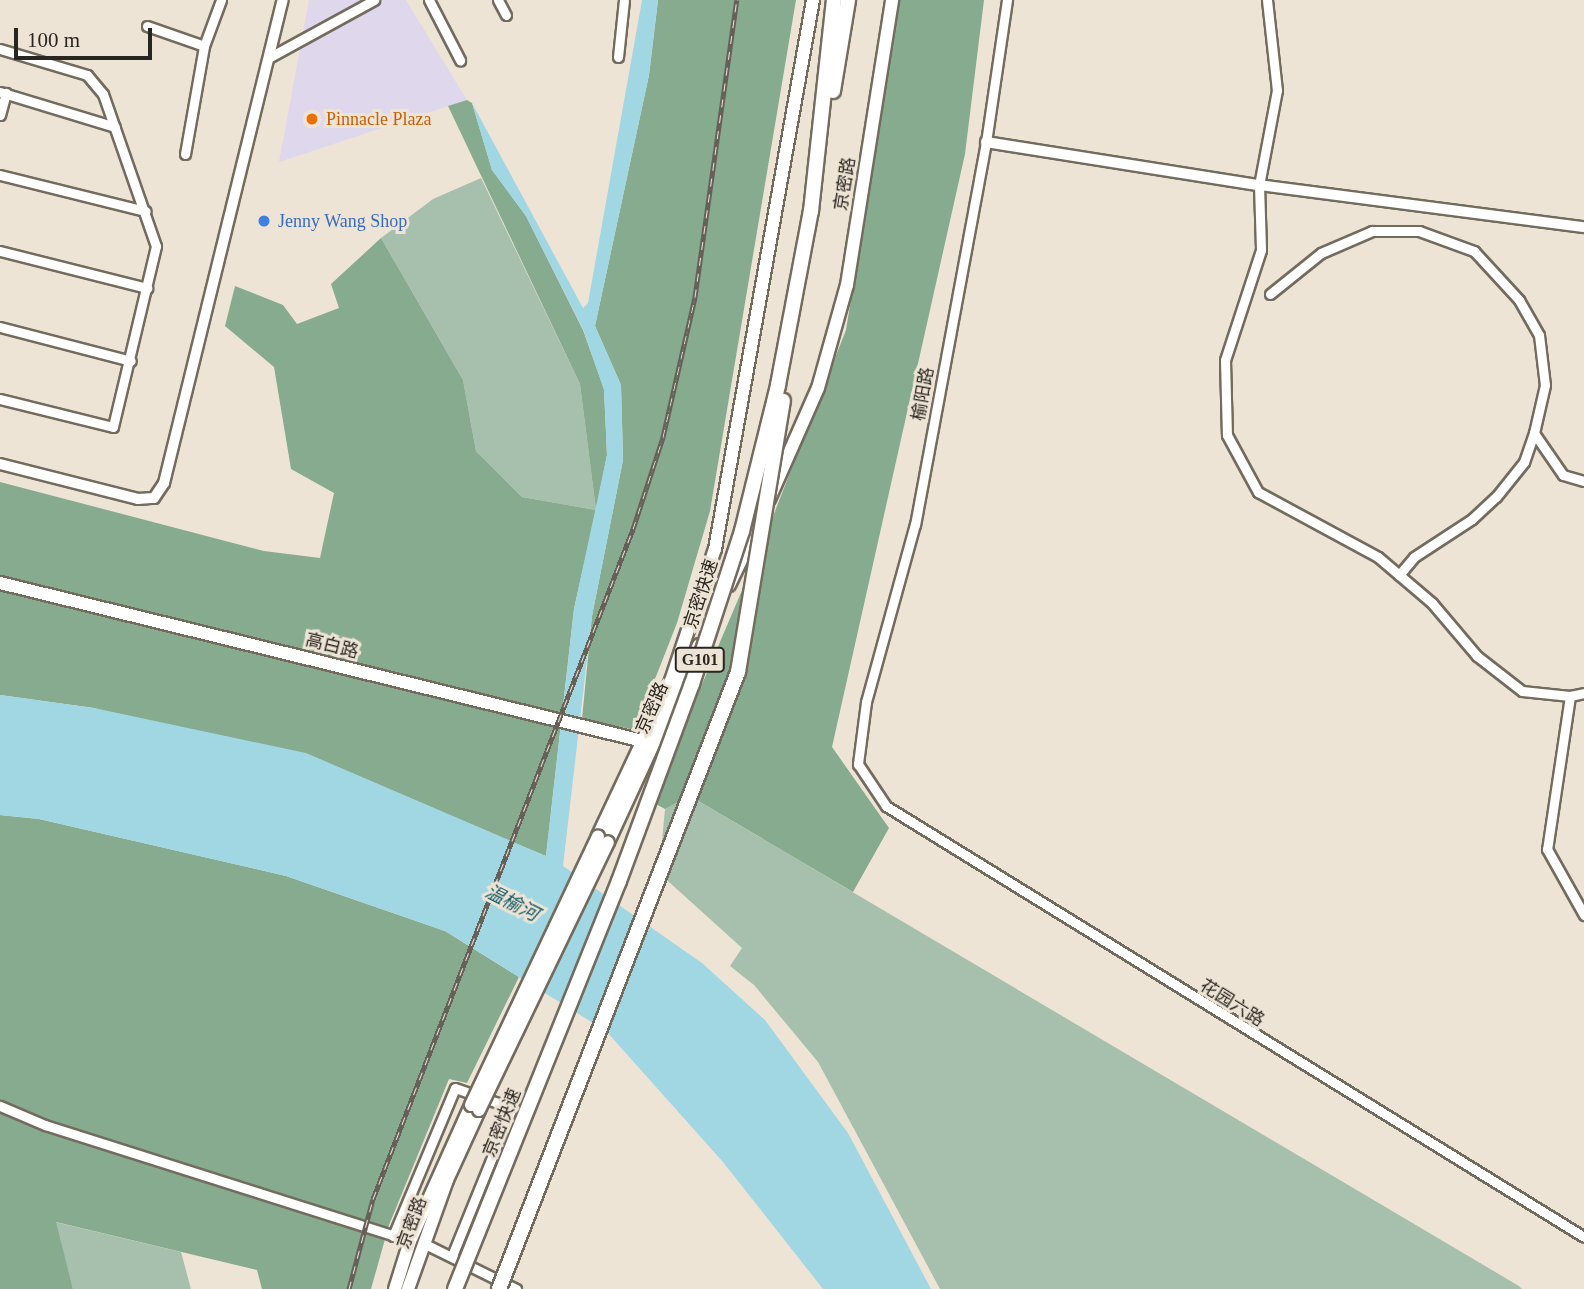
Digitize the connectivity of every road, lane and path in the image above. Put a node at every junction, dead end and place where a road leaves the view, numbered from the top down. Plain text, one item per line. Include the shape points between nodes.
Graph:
1 (221, 0) edge
2 (283, 0) edge
3 (374, 0) edge
4 (429, 0) edge
5 (498, 0) edge
6 (624, 0) edge
7 (813, 0) edge
8 (834, 0) edge
9 (848, 0) edge
10 (892, 0) edge
11 (1007, 0) edge
12 (1267, 0) edge
13 (506, 15) dead end
14 (147, 26) dead end
15 (204, 46) junction
16 (0, 49) edge
17 (270, 57) junction
18 (618, 57) dead end
19 (460, 60) dead end
20 (3, 93) edge
21 (0, 115) edge
22 (115, 127) junction
23 (986, 142) junction
24 (184, 154) dead end
25 (0, 175) edge
26 (1259, 185) junction
27 (146, 211) junction
28 (1584, 227) edge
29 (0, 251) edge
30 (147, 288) junction
31 (1270, 294) dead end
32 (0, 327) edge
33 (131, 361) junction
34 (0, 399) edge
35 (1534, 433) junction
36 (0, 464) edge
37 (1584, 481) edge
38 (1399, 575) junction
39 (0, 583) edge
40 (1584, 693) edge
41 (1570, 696) junction
42 (650, 742) junction
43 (870, 787) joint
44 (1584, 915) edge
45 (0, 1105) edge
46 (393, 1236) junction
47 (1584, 1237) edge
48 (416, 1242) junction
49 (452, 1256) junction
50 (395, 1289) edge
51 (408, 1289) edge
52 (455, 1289) edge
53 (499, 1289) edge
54 (516, 1289) edge

1 - 15 street
2 - 17 street
3 - 17 street
4 - 19 street
5 - 13 street
6 - 18 street
7 - 42 main road, 京密路 / G101 via 715,550
8 - 52 highway, 京密快速 / G101, bridge via 811,211 778,385 742,531 692,684 619,881
9 - 53 highway, G101, bridge via 738,672
10 - 42 main road, 京密路 / G101 via 847,285 818,388
11 - 23 street, 榆阳路
12 - 26 street via 1277,90
14 - 15 street
15 - 24 street
16 - 22 street via 87,75 103,94
17 - 36 street via 164,484 154,498 138,499
20 - 21 street
20 - 22 street
22 - 27 street
23 - 26 street
23 - 43 street, 榆阳路 via 915,524 866,702 858,764
25 - 27 street
26 - 28 street
26 - 38 street via 1261,250 1225,360 1227,435 1258,492 1378,557
27 - 30 street via 156,246
29 - 30 street
30 - 33 street
31 - 35 street via 1321,253 1372,231 1419,231 1474,251 1519,300 1539,335 1545,385
32 - 33 street
33 - 34 street via 113,427
35 - 37 street via 1563,475
35 - 38 street via 1524,462 1496,497 1472,519 1414,557
38 - 41 street via 1432,603 1477,656 1522,691
39 - 42 main road, 高白路
40 - 41 street
41 - 44 street via 1546,849
42 - 48 main road, 京密路 / G101, bridge
43 - 47 street, 花园六路 via 886,806
45 - 46 street via 45,1125
46 - 48 street
46 - 49 street via 455,1088 512,1108
48 - 49 street
48 - 50 main road, 京密路 / G101
48 - 51 main road, 京密路 / G101
49 - 54 street

